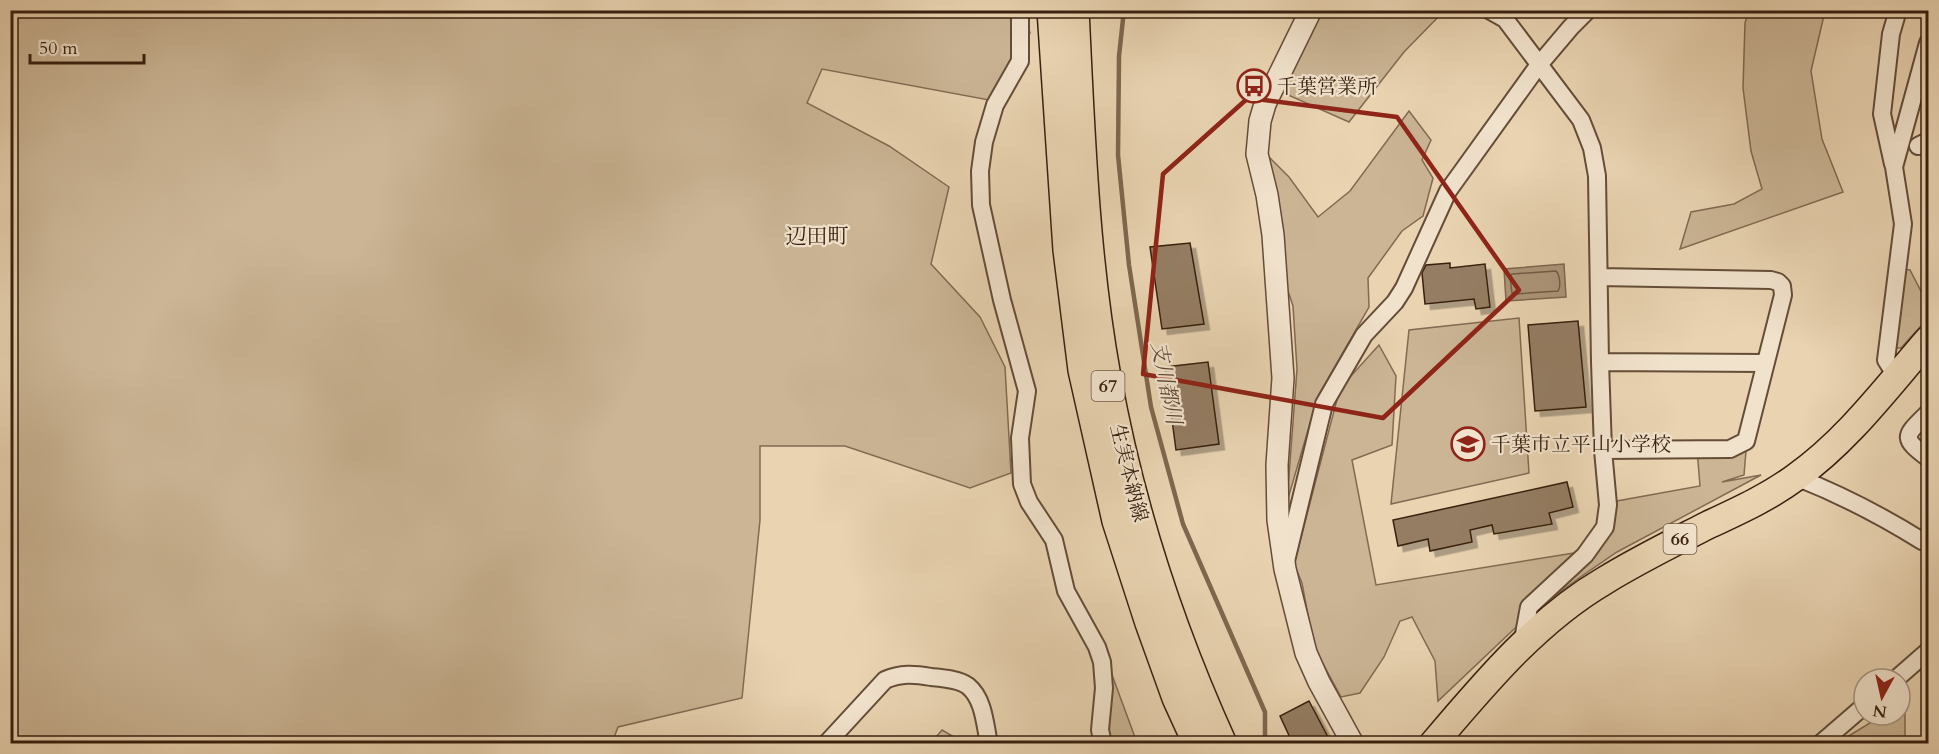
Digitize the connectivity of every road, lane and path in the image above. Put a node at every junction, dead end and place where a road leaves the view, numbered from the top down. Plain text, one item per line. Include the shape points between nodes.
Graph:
1 (1020, 10) edge
2 (1051, 10) edge
3 (1075, 10) edge
4 (1311, 10) edge
5 (1490, 10) edge
6 (1588, 10) edge
7 (1898, 10) edge
8 (1929, 43) edge
9 (1538, 66) junction
10 (1894, 167) junction
11 (1599, 278) junction
12 (1929, 340) edge
13 (1600, 362) junction
14 (1766, 363) junction
15 (1896, 376) junction
16 (1929, 413) edge
17 (1603, 450) junction
18 (1929, 458) edge
19 (1796, 477) junction
20 (1922, 541) dead end
21 (1284, 569) junction
22 (1522, 646) junction
23 (1929, 651) edge
24 (1910, 667) edge
25 (1852, 717) edge
26 (1823, 742) edge
27 (826, 744) edge
28 (989, 744) edge
29 (1103, 744) edge
30 (1197, 744) edge
31 (1223, 744) edge
32 (1353, 744) edge
33 (1434, 744) edge

1 - 29 street via 1020,61 995,105 984,142 981,205 1027,391 1020,438 1022,484 1054,540 1066,591 1102,662
2 - 30 main road, 生実本納線 / 67 via 1066,250 1082,370 1116,521 1176,698
3 - 31 main road, 生実本納線 / 67 via 1083,176 1108,385 1151,561 1182,648
4 - 21 street via 1265,104 1257,154 1273,236 1283,378 1277,465
5 - 9 street via 1505,20
6 - 9 street
7 - 10 street via 1891,34 1882,114
8 - 10 street
9 - 11 street via 1581,120 1592,148 1597,176
9 - 21 street via 1448,191 1404,288 1364,335 1324,404
10 - 15 street via 1904,224 1886,360
11 - 13 street
11 - 14 street via 1778,282 1783,295
12 - 15 main road, 66
13 - 14 street
13 - 17 street
14 - 17 street via 1746,441 1738,446
15 - 19 main road, 66 via 1845,435
16 - 18 street via 1908,439
17 - 22 street via 1608,505 1605,527 1586,555 1529,607
19 - 20 street via 1896,524
19 - 22 main road, 66 via 1757,502 1602,581 1558,612
21 - 32 street via 1306,653
22 - 33 main road, 66
23 - 24 street
25 - 26 street
27 - 28 street via 885,680 912,674 967,685 981,708

